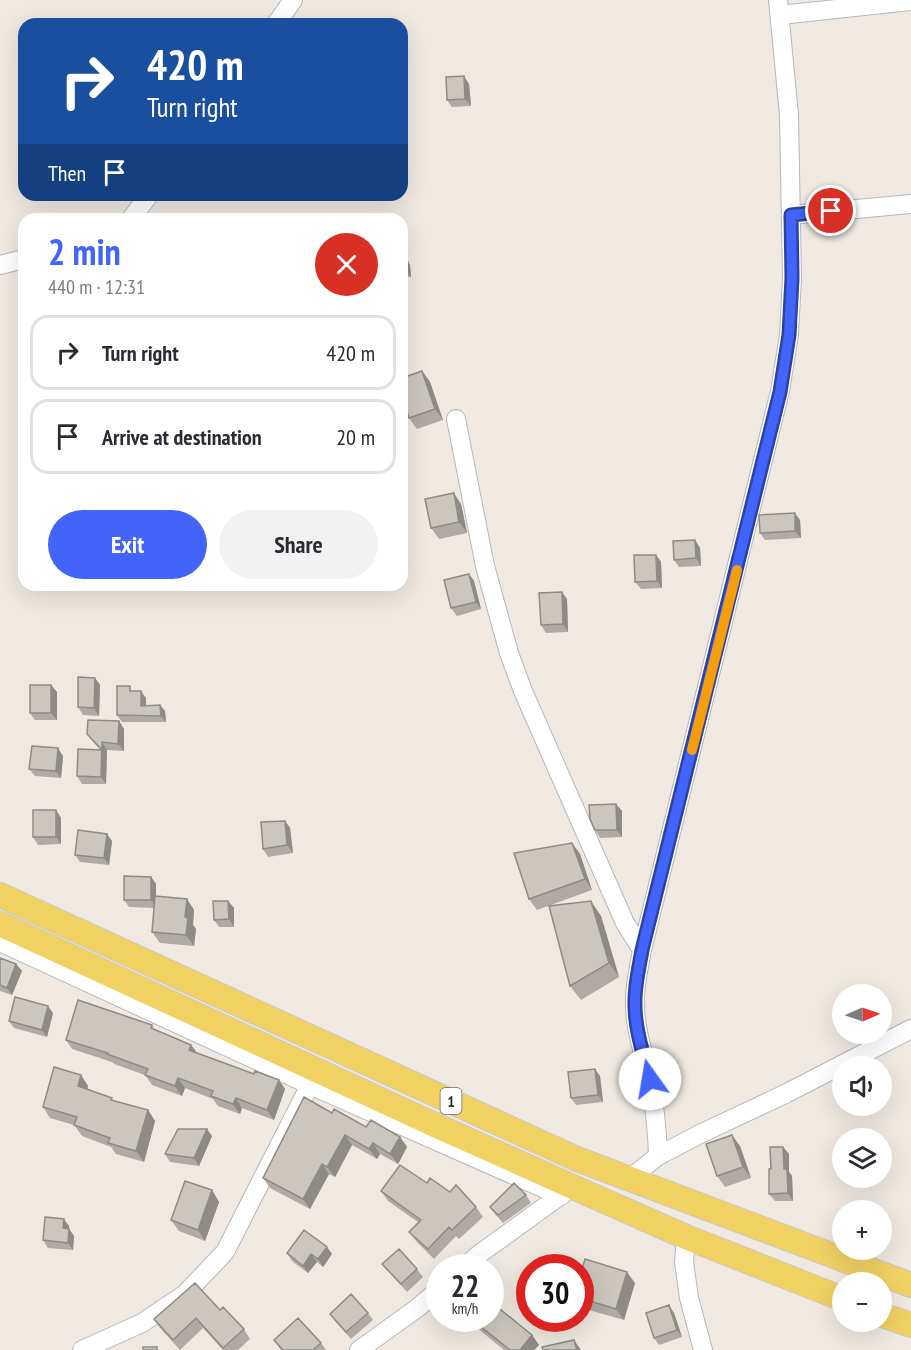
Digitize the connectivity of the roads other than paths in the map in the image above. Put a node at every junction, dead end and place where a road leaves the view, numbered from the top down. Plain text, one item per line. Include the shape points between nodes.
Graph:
1 (293, 0) edge
2 (911, 1) edge
3 (779, 7) edge
4 (280, 18) edge
5 (911, 204) edge
6 (791, 215) junction
7 (18, 260) edge
8 (0, 265) edge
9 (456, 419) dead end
10 (0, 895) edge
11 (0, 924) edge
12 (0, 942) edge
13 (642, 950) junction
14 (911, 1029) edge
15 (310, 1085) junction
16 (658, 1156) junction
17 (629, 1179) junction
18 (567, 1191) junction
19 (686, 1237) junction
20 (479, 1254) edge
21 (911, 1285) edge
22 (832, 1295) edge
23 (426, 1300) edge
24 (892, 1318) edge
25 (911, 1325) edge
26 (82, 1350) edge
27 (359, 1350) edge
28 (703, 1350) edge

1 - 4 street
2 - 3 street
3 - 6 street via 789,115
5 - 6 street
6 - 13 street via 789,335 780,392
7 - 8 street
9 - 13 street via 484,566 509,653 625,923
10 - 17 main road, 1
11 - 18 main road, 1 via 435,1125
12 - 15 street
13 - 16 street via 635,1007 657,1120
14 - 16 street
15 - 18 street
15 - 26 street via 225,1252 185,1294 142,1323
16 - 17 street
17 - 21 main road, 1
18 - 19 main road, 1
18 - 20 street
19 - 22 main road, 1
19 - 28 street via 684,1262 689,1298
23 - 27 street
24 - 25 main road

